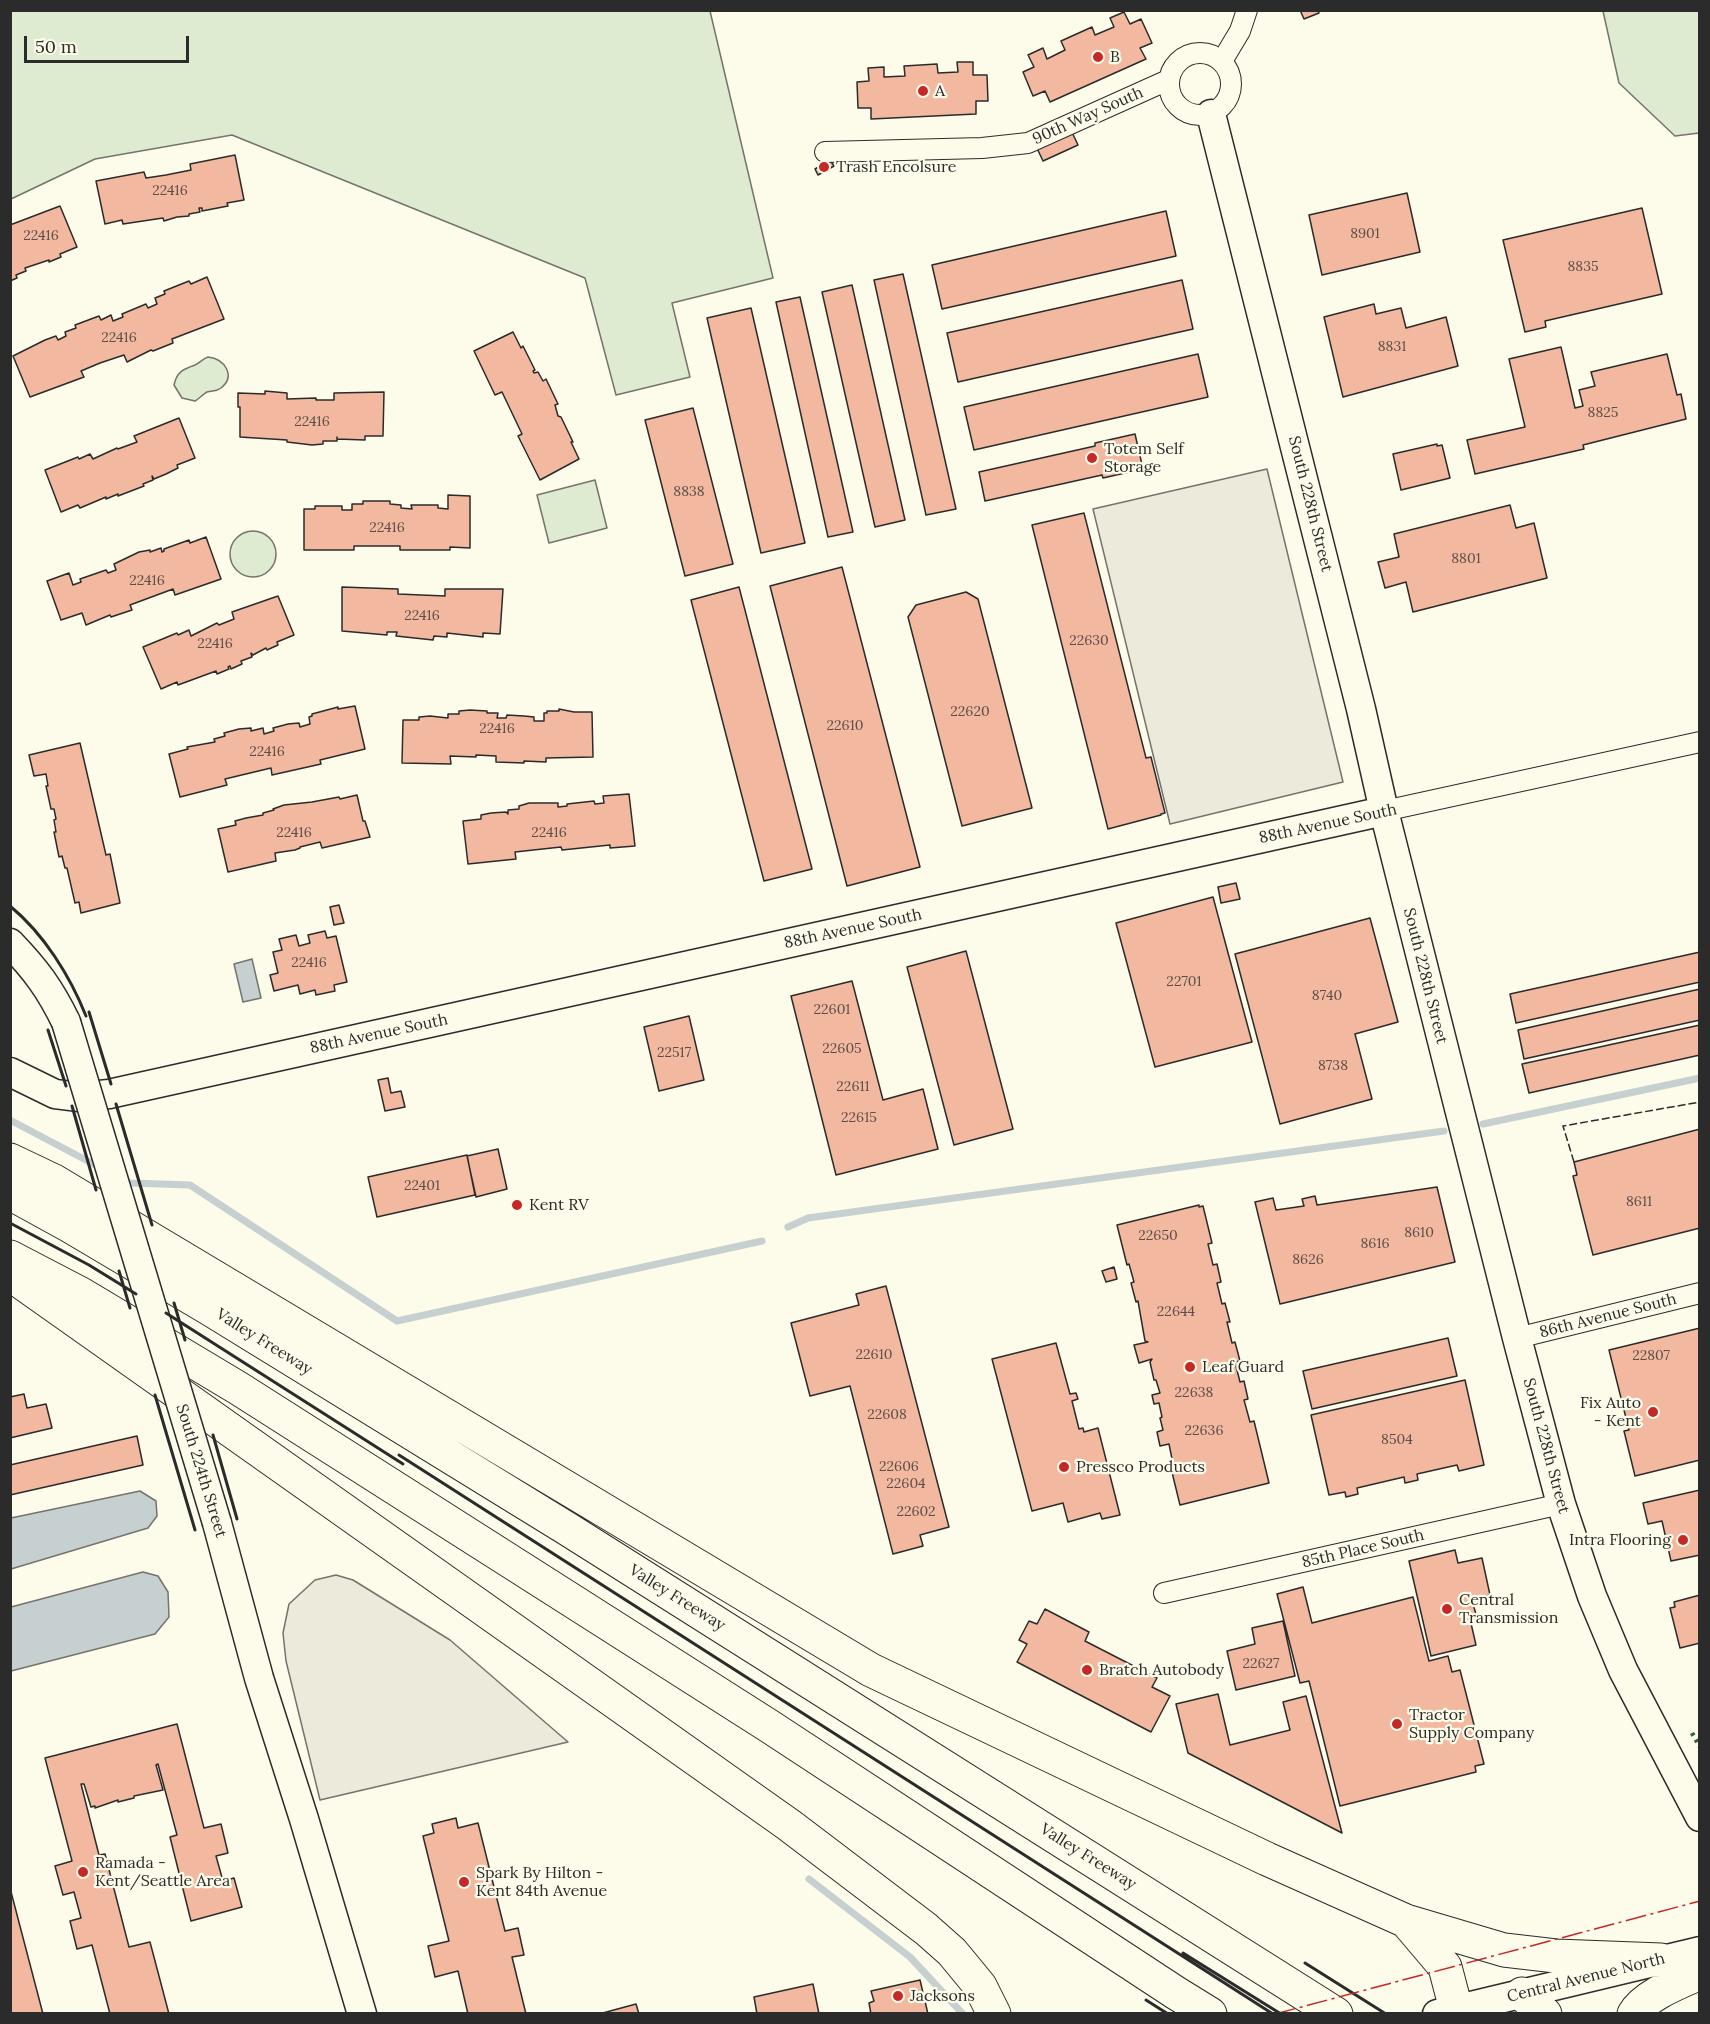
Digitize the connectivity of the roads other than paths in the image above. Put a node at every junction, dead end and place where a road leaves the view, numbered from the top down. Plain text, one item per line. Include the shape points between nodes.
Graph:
1 (1247, 10) edge
2 (1222, 61) junction
3 (1168, 80) junction
4 (1211, 114) junction
5 (825, 152) dead end
6 (1700, 742) edge
7 (1384, 811) junction
8 (10, 943) edge
9 (10, 1072) edge
10 (10, 1160) edge
11 (10, 1193) edge
12 (10, 1257) edge
13 (10, 1275) edge
14 (1700, 1293) edge
15 (1517, 1338) junction
16 (1561, 1504) junction
17 (1164, 1593) dead end
18 (1700, 1817) edge
19 (1406, 1921) junction
20 (1700, 1951) edge
21 (1661, 1960) junction
22 (1700, 1973) edge
23 (1534, 2004) edge
24 (1447, 2011) edge
25 (362, 2013) edge
26 (994, 2013) edge
27 (1210, 2013) edge
28 (1336, 2013) edge
29 (1634, 2013) edge

1 - 2 street
2 - 3 street via 1214,55 1194,52 1177,62
2 - 4 street via 1228,69 1231,90 1227,100
3 - 4 street via 1169,91 1180,108 1189,114
3 - 5 street, 90th Way South via 1028,143
4 - 7 street, South 228th Street via 1362,709
6 - 7 street, 88th Avenue South
7 - 9 street, 88th Avenue South via 109,1094 55,1094
7 - 15 street, South 228th Street
8 - 25 street, South 224th Street, bridge via 51,992 66,1022
10 - 19 highway via 54,1181 871,1670
11 - 28 highway, Valley Freeway via 210,1309 566,1528
12 - 27 highway via 81,1294 238,1388 760,1719
13 - 26 highway via 789,1826 952,1952 980,1986
14 - 15 street, 86th Avenue South
15 - 16 street, South 228th Street
16 - 17 street, 85th Place South
16 - 18 street, South 228th Street via 1592,1596 1623,1670
19 - 21 highway via 1504,1950
19 - 24 highway via 1445,1967
20 - 21 street, Central Avenue North
21 - 23 street, Central Avenue North
22 - 29 highway via 1638,2006
23 - 24 street, Central Avenue North

